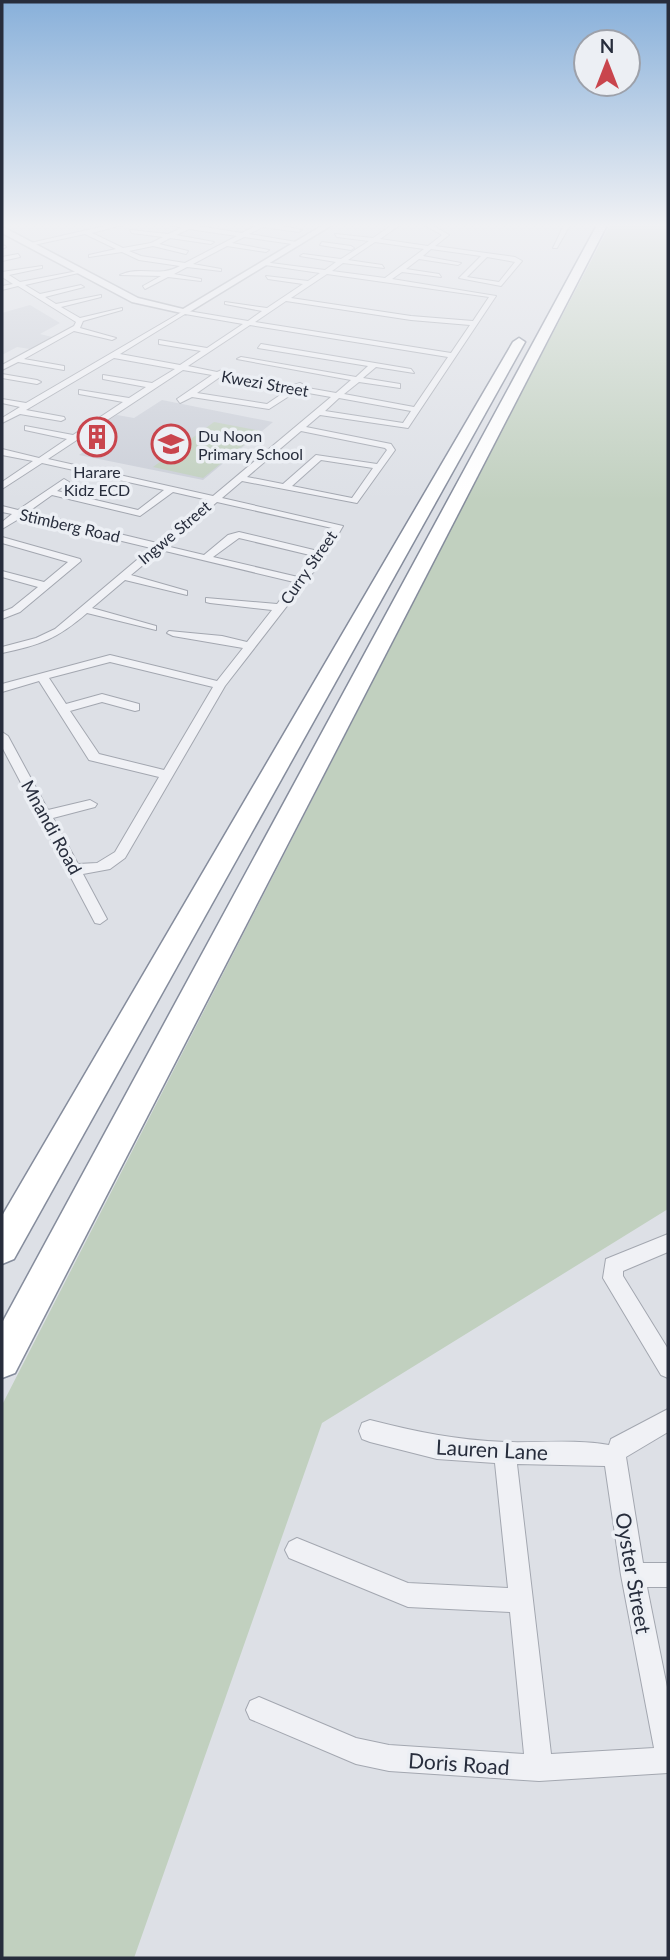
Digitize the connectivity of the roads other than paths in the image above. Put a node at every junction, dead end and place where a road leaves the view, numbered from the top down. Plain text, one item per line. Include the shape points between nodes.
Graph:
1 (74, 316) edge
2 (93, 316) edge
3 (177, 316) edge
4 (210, 316) edge
5 (258, 316) edge
6 (404, 316) edge
7 (480, 316) edge
8 (545, 316) edge
9 (550, 316) edge
10 (80, 320) junction
11 (248, 323) junction
12 (476, 323) junction
13 (73, 329) junction
14 (285, 329) junction
15 (277, 334) dead end
16 (112, 338) dead end
17 (269, 340) dead end
18 (162, 342) dead end
19 (261, 346) junction
20 (208, 350) junction
21 (112, 355) junction
22 (454, 356) junction
23 (17, 359) junction
24 (241, 359) junction
25 (373, 365) junction
26 (2, 368) edge
27 (61, 368) dead end
28 (182, 368) junction
29 (315, 372) junction
30 (411, 372) dead end
31 (218, 374) junction
32 (2, 376) edge
33 (106, 377) dead end
34 (357, 380) junction
35 (37, 383) dead end
36 (153, 386) junction
37 (397, 386) dead end
38 (296, 388) junction
39 (82, 392) dead end
40 (191, 394) junction
41 (337, 396) junction
42 (2, 401) edge
43 (130, 401) junction
44 (180, 401) dead end
45 (23, 409) junction
46 (417, 410) junction
47 (318, 412) junction
48 (61, 419) dead end
49 (2, 421) edge
50 (28, 428) dead end
51 (298, 428) junction
52 (75, 438) junction
53 (2, 453) edge
54 (40, 461) junction
55 (381, 467) junction
56 (238, 478) junction
57 (64, 482) dead end
58 (4, 483) edge
59 (284, 488) junction
60 (170, 489) junction
61 (50, 492) junction
62 (214, 499) junction
63 (2, 509) edge
64 (19, 513) junction
65 (2, 526) edge
66 (2, 540) edge
67 (159, 546) junction
68 (321, 555) junction
69 (206, 558) junction
70 (2, 574) edge
71 (122, 576) junction
72 (301, 580) junction
73 (47, 586) junction
74 (183, 593) dead end
75 (210, 600) dead end
76 (279, 608) junction
77 (83, 609) junction
78 (2, 616) edge
79 (152, 628) dead end
80 (173, 633) dead end
81 (250, 646) junction
82 (2, 650) edge
83 (42, 676) junction
84 (220, 685) junction
85 (2, 688) edge
86 (135, 707) dead end
87 (63, 709) junction
88 (2, 736) edge
89 (167, 775) junction
90 (90, 804) dead end
91 (47, 815) junction
92 (76, 869) junction
93 (100, 919) dead end
94 (668, 1243) edge
95 (2, 1248) edge
96 (2, 1360) edge
97 (668, 1368) edge
98 (668, 1420) edge
99 (370, 1431) dead end
100 (505, 1453) junction
101 (615, 1457) junction
102 (297, 1550) dead end
103 (634, 1575) junction
104 (668, 1575) edge
105 (522, 1601) junction
106 (259, 1710) dead end
107 (668, 1757) edge
108 (539, 1768) junction

1 - 10 street
2 - 10 street
3 - 21 street
4 - 11 street
5 - 11 street
6 - 12 street
7 - 12 street
8 - 95 highway
9 - 96 highway
10 - 13 street
11 - 14 street
11 - 20 street
12 - 22 street
13 - 16 street
13 - 23 street
14 - 15 street
14 - 22 street
17 - 19 street
18 - 20 street
19 - 24 street
19 - 25 street
20 - 28 street
21 - 28 street, Kwezi Street
21 - 45 street
22 - 46 street
23 - 26 street
23 - 27 street
24 - 29 street
24 - 31 street
25 - 30 street
25 - 34 street, Ingwe Street
28 - 31 street, Kwezi Street
28 - 36 street
29 - 34 street
29 - 38 street
31 - 38 street, Kwezi Street
31 - 40 street
32 - 35 street
33 - 36 street
34 - 37 street
34 - 41 street, Ingwe Street
36 - 43 street
38 - 40 street via 271,409
38 - 41 street, Kwezi Street
39 - 43 street
40 - 44 street
41 - 46 street, Kwezi Street
41 - 47 street, Ingwe Street
42 - 45 street
43 - 52 street
45 - 48 street
45 - 49 street
46 - 47 street via 406,425 398,427
47 - 51 street, Ingwe Street
50 - 52 street
51 - 55 street via 388,446 391,450
51 - 56 street, Ingwe Street
52 - 54 street
53 - 54 street, Curry Street
54 - 58 street
54 - 60 street, Curry Street
55 - 59 street via 319,457
55 - 59 street via 354,501
56 - 59 street
56 - 62 street, Ingwe Street
57 - 61 street
60 - 61 street via 141,516
60 - 62 street, Curry Street
61 - 64 street
62 - 67 street, Ingwe Street
62 - 68 street, Curry Street via 338,526
63 - 64 street, Stimberg Road
64 - 65 street
64 - 67 street, Stimberg Road
66 - 73 street via 75,560
67 - 69 street, Stimberg Road
67 - 71 street, Ingwe Street
68 - 69 street via 239,535
68 - 72 street, Curry Street
69 - 72 street, Stimberg Road
70 - 73 street
71 - 74 street
71 - 77 street, Ingwe Street
72 - 76 street, Curry Street
73 - 78 street
75 - 76 street
76 - 81 street, Curry Street
77 - 79 street
77 - 82 street, Ingwe Street via 53,634
80 - 81 street
81 - 84 street, Curry Street
83 - 84 street via 110,658
83 - 85 street
83 - 87 street
84 - 89 street, Curry Street
86 - 87 street via 102,698
87 - 89 street via 94,757
88 - 91 street, Mnandi Road
89 - 92 street, Curry Street via 113,862 97,869
90 - 91 street
91 - 92 street, Mnandi Road
92 - 93 street, Mnandi Road
94 - 97 street via 613,1266 611,1271
98 - 101 street via 619,1447
99 - 100 street, Lauren Lane via 437,1448
100 - 101 street, Lauren Lane
100 - 105 street
101 - 103 street, Oyster Street
102 - 105 street via 408,1595
103 - 104 street
103 - 107 street, Oyster Street
105 - 108 street
106 - 108 street, Doris Road via 356,1751 389,1758
107 - 108 street, Doris Road

